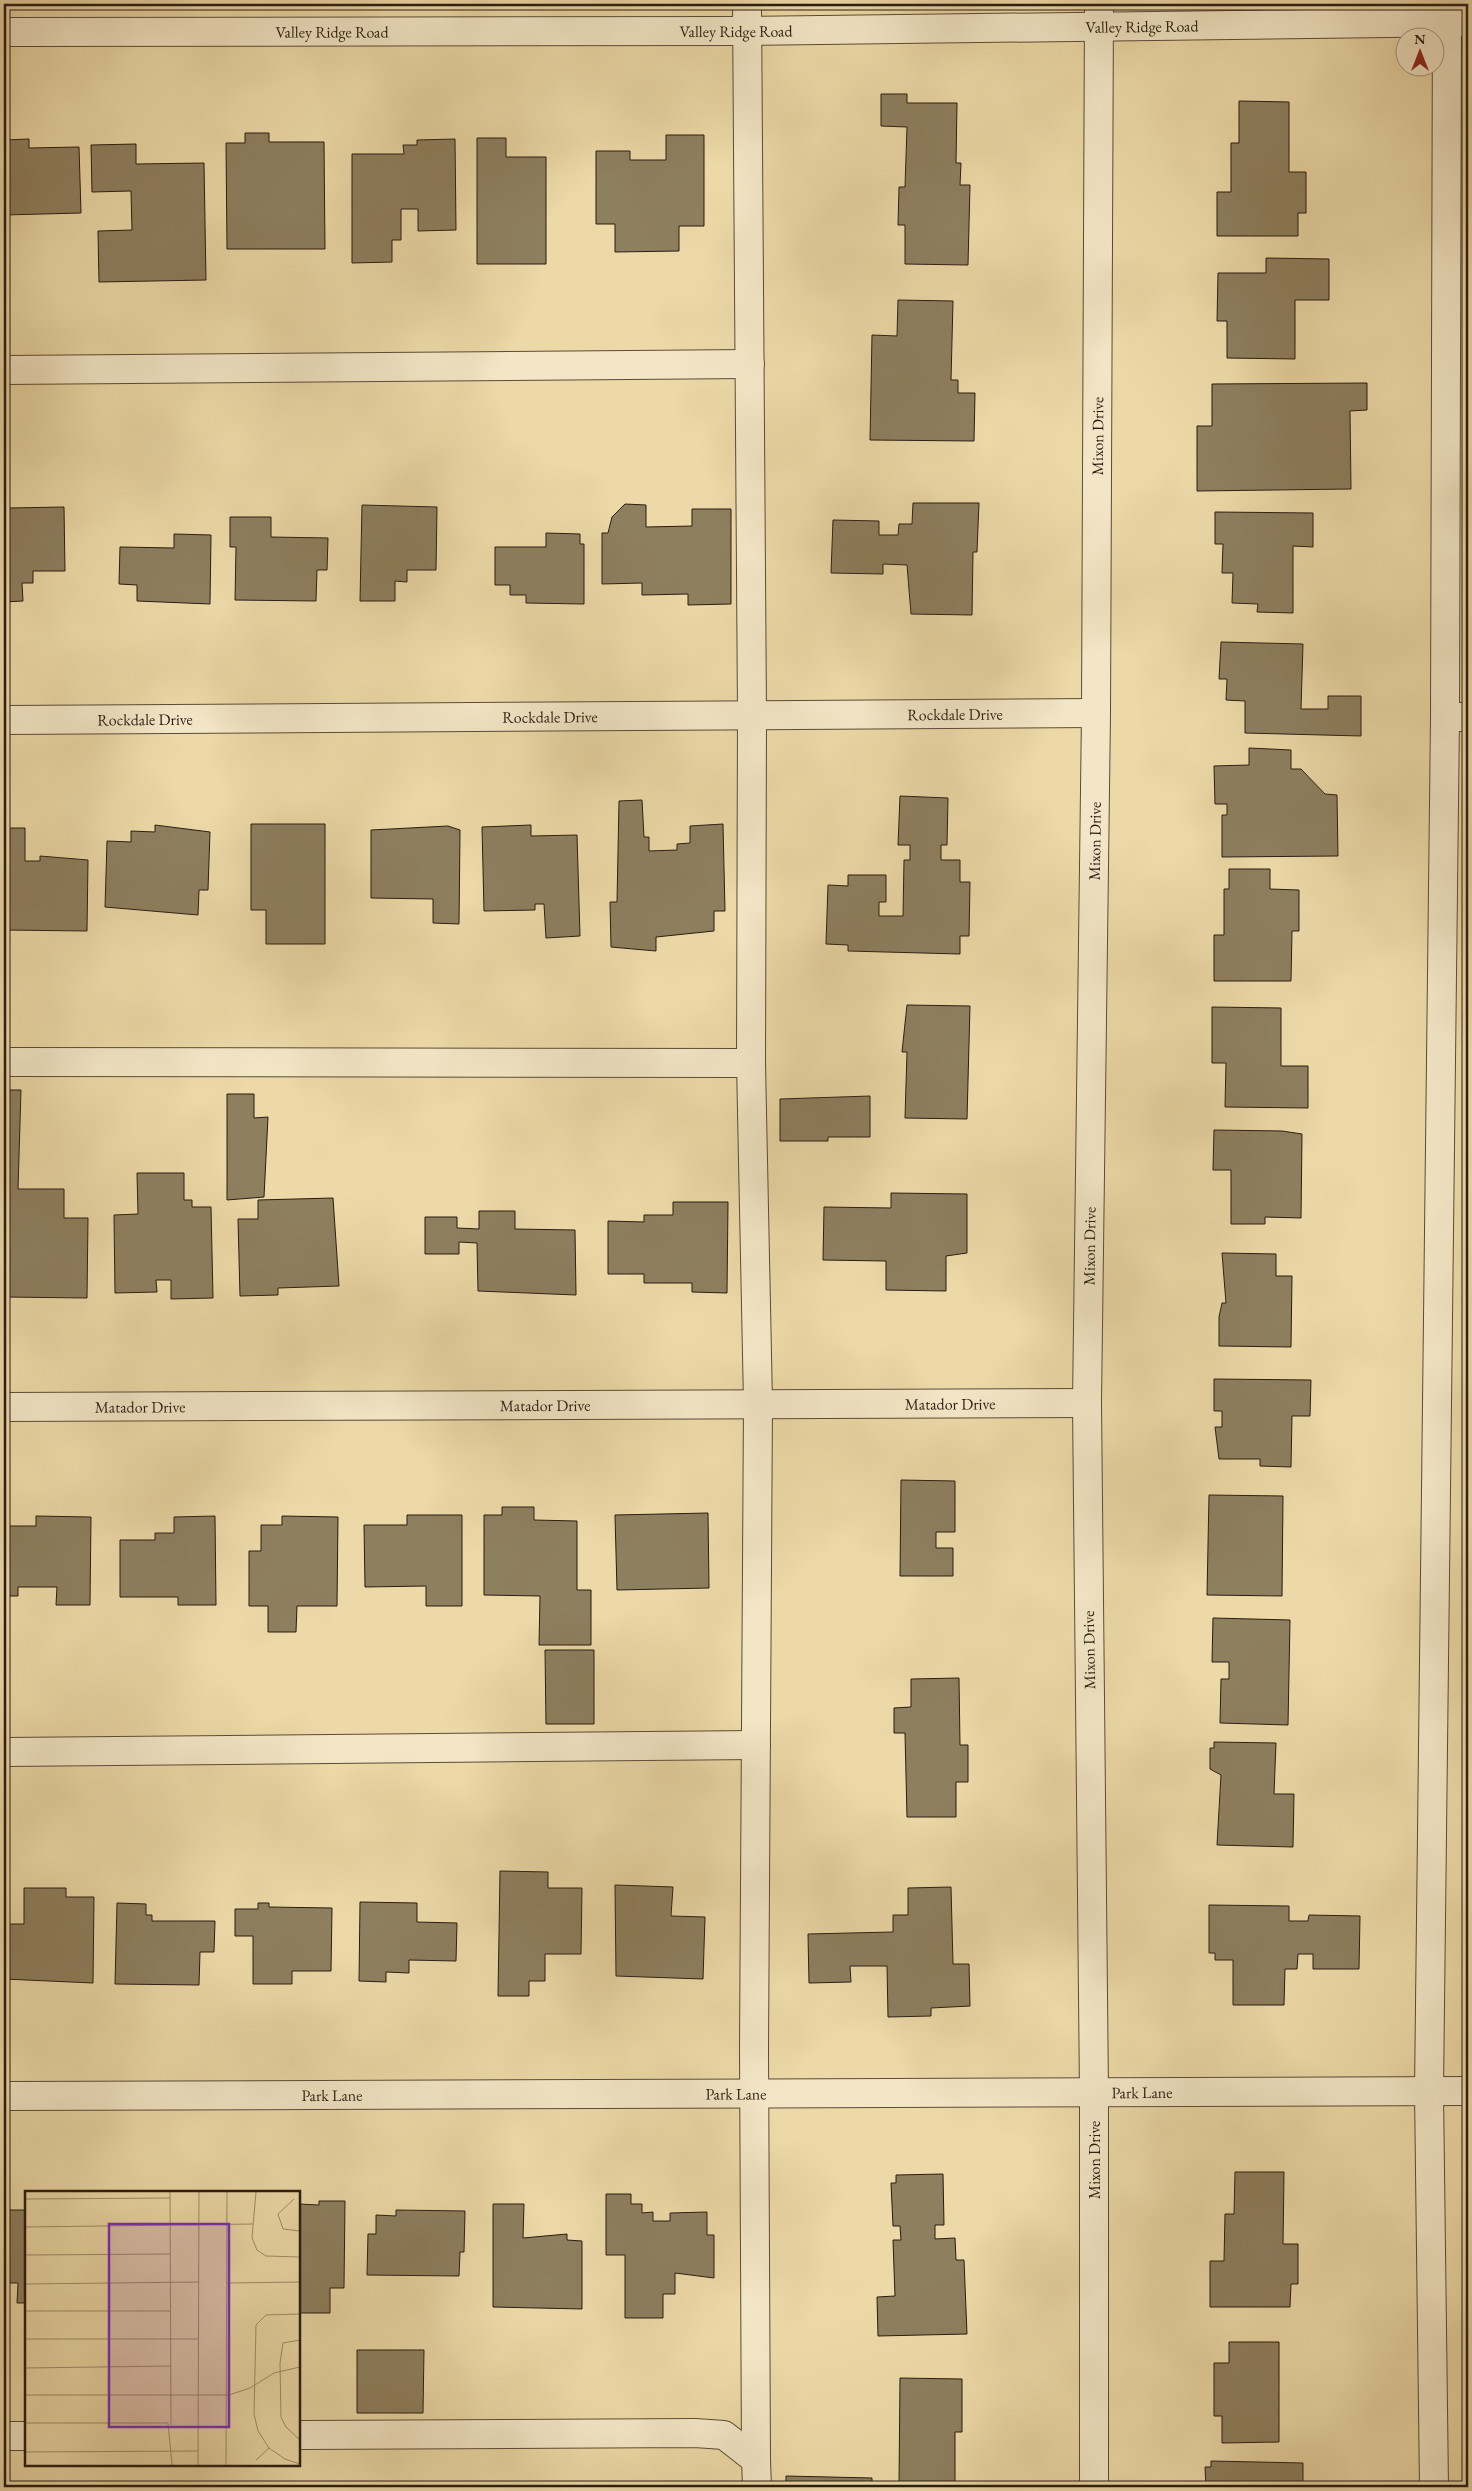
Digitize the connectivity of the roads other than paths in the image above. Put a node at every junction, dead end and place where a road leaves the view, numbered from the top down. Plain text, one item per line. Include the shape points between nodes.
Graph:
1 (748, 4) edge
2 (1099, 15) edge
3 (1454, 17) edge
4 (747, 31) junction
5 (4, 32) edge
6 (750, 364) junction
7 (4, 370) edge
8 (1096, 713) junction
9 (752, 715) junction
10 (1457, 717) edge
11 (4, 720) edge
12 (4, 1062) edge
13 (751, 1063) junction
14 (758, 1402) junction
15 (1087, 1402) junction
16 (4, 1407) edge
17 (756, 1745) junction
18 (4, 1752) edge
19 (1429, 2091) junction
20 (1468, 2091) edge
21 (1094, 2093) junction
22 (754, 2094) junction
23 (4, 2096) edge
24 (300, 2435) edge
25 (4, 2436) edge
26 (25, 2436) edge
27 (756, 2460) junction
28 (757, 2487) edge
29 (1094, 2487) edge
30 (1434, 2487) edge

1 - 4 street
2 - 3 street, Valley Ridge Road
2 - 4 street, Valley Ridge Road
2 - 8 street, Mixon Drive
3 - 10 street
4 - 5 street, Valley Ridge Road
4 - 6 street
6 - 7 street
6 - 9 street
8 - 9 street, Rockdale Drive
8 - 15 street, Mixon Drive
9 - 11 street, Rockdale Drive
9 - 13 street
10 - 19 street
12 - 13 street
13 - 14 street
14 - 15 street, Matador Drive
14 - 16 street, Matador Drive
14 - 17 street
15 - 21 street, Mixon Drive
17 - 18 street
17 - 22 street
19 - 20 street, Park Lane
19 - 21 street, Park Lane
19 - 30 street
21 - 22 street, Park Lane
21 - 29 street, Mixon Drive
22 - 23 street, Park Lane
22 - 27 street
24 - 27 street via 695,2433 724,2435
25 - 26 street
27 - 28 street

